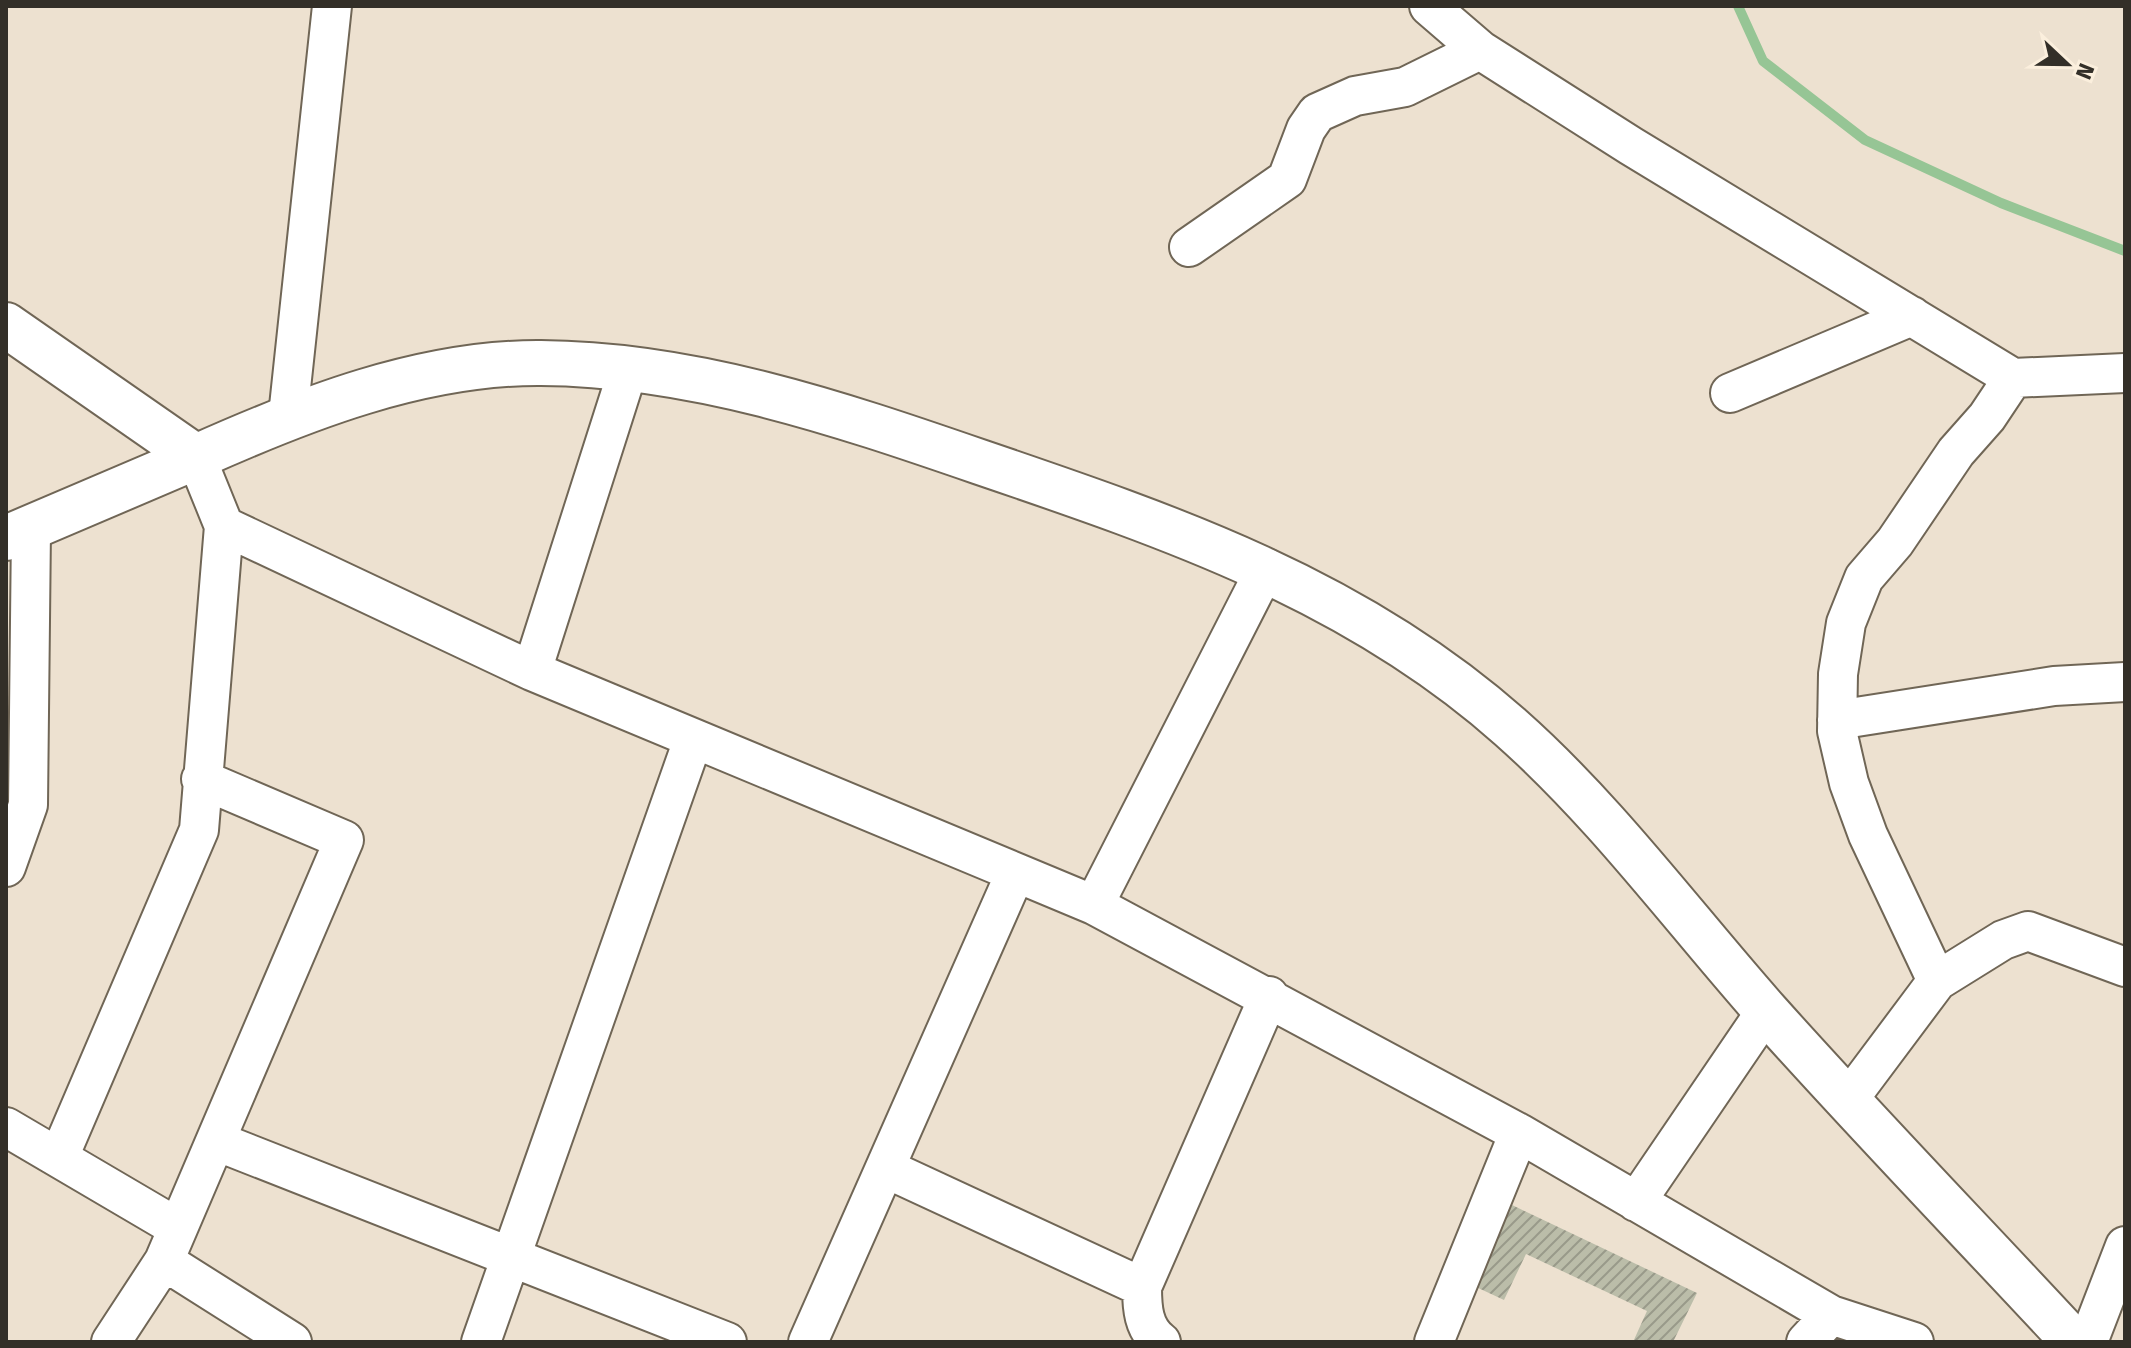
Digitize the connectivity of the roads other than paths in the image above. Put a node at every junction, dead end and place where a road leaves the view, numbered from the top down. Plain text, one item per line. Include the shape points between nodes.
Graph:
1 (332, 6) edge
2 (1429, 6) edge
3 (1480, 50) junction
4 (1189, 247) dead end
5 (1912, 316) junction
6 (6, 325) edge
7 (628, 370) junction
8 (2125, 373) edge
9 (2013, 378) junction
10 (1730, 393) dead end
11 (288, 416) junction
12 (196, 457) junction
13 (224, 526) junction
14 (18, 533) edge
15 (1266, 568) junction
16 (532, 671) junction
17 (2125, 682) edge
18 (1837, 720) junction
19 (693, 740) junction
20 (201, 779) junction
21 (6, 867) edge
22 (1015, 874) junction
23 (1094, 905) junction
24 (2125, 967) edge
25 (1937, 981) junction
26 (1269, 996) junction
27 (1766, 1011) junction
28 (1848, 1100) junction
29 (6, 1127) edge
30 (1519, 1133) junction
31 (216, 1141) junction
32 (59, 1157) junction
33 (885, 1168) junction
34 (1636, 1202) junction
35 (171, 1245) junction
36 (2125, 1246) edge
37 (509, 1256) junction
38 (1142, 1287) junction
39 (1819, 1328) edge
40 (111, 1342) edge
41 (292, 1342) edge
42 (481, 1342) edge
43 (727, 1342) edge
44 (808, 1342) edge
45 (1161, 1342) edge
46 (1434, 1342) edge
47 (1914, 1342) edge
48 (2074, 1342) edge
49 (2088, 1342) edge

1 - 11 street
2 - 3 street
3 - 4 street via 1405,87 1355,96 1317,113 1287,179
3 - 5 street
5 - 9 street
5 - 10 street
6 - 12 street
7 - 11 street via 542,363 468,368
7 - 15 street via 725,384 871,424 1064,490
7 - 16 street
8 - 9 street
9 - 18 street via 1864,578 1846,623
11 - 12 street
12 - 13 street
12 - 14 street
13 - 16 street
13 - 20 street
14 - 21 street via 28,805
15 - 23 street
15 - 27 street via 1396,641 1510,726 1574,788
16 - 19 street
17 - 18 street via 2054,686
18 - 25 street via 1849,783 1868,835
19 - 22 street
19 - 37 street
20 - 31 street via 344,840
20 - 32 street via 199,830
22 - 23 street
22 - 33 street
23 - 26 street
24 - 25 street via 2028,931 2003,940
25 - 28 street
26 - 30 street
26 - 38 street
27 - 28 street
27 - 34 street
28 - 48 street
29 - 32 street
30 - 34 street
30 - 46 street
31 - 35 street
31 - 37 street
32 - 35 street
33 - 38 street
33 - 44 street
34 - 39 street
35 - 40 street
35 - 41 street
36 - 49 street
37 - 42 street
37 - 43 street
38 - 45 street via 1142,1311 1152,1336
39 - 47 street

